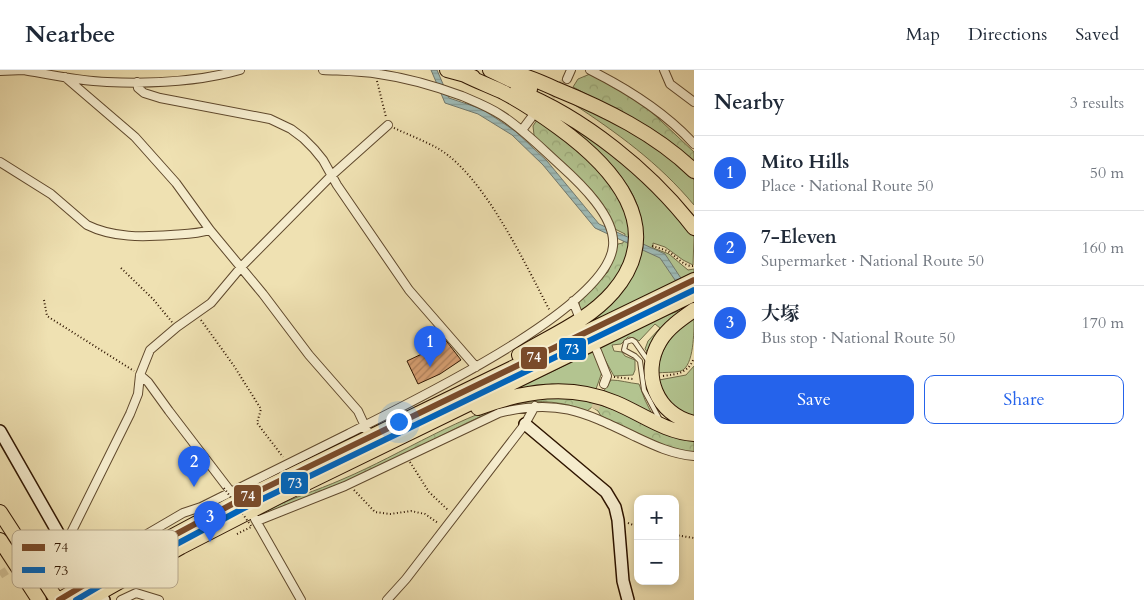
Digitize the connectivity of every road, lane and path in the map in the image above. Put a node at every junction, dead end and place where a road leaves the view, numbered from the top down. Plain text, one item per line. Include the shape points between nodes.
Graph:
1 (24, 70) edge
2 (240, 70) edge
3 (324, 70) edge
4 (447, 70) edge
5 (490, 70) edge
6 (499, 70) edge
7 (571, 70) edge
8 (590, 70) edge
9 (664, 70) edge
10 (0, 71) edge
11 (378, 74) junction
12 (465, 75) junction
13 (65, 77) junction
14 (567, 79) tunnel mouth
15 (137, 82) junction
16 (694, 102) edge
17 (531, 118) dead end
18 (388, 125) junction
19 (522, 130) junction
20 (694, 144) edge
21 (0, 162) edge
22 (694, 171) edge
23 (332, 175) junction
24 (694, 213) edge
25 (694, 228) edge
26 (210, 230) junction
27 (652, 246) dead end
28 (242, 266) junction
29 (694, 266) edge
30 (120, 268) dead end
31 (694, 280) edge
32 (694, 294) edge
33 (44, 300) dead end
34 (572, 301) junction
35 (694, 310) edge
36 (196, 314) junction
37 (578, 314) dead end
38 (553, 317) junction
39 (177, 327) junction
40 (597, 352) dead end
41 (694, 358) edge
42 (651, 364) junction
43 (476, 366) junction
44 (140, 375) junction
45 (607, 376) junction
46 (658, 376) dead end
47 (633, 379) dead end
48 (604, 384) tunnel mouth
49 (446, 400) junction
50 (535, 406) junction
51 (694, 423) edge
52 (525, 424) junction
53 (663, 426) junction
54 (367, 431) junction
55 (0, 432) edge
56 (694, 434) edge
57 (407, 456) junction
58 (694, 456) edge
59 (288, 464) junction
60 (339, 467) junction
61 (349, 484) junction
62 (224, 488) dead end
63 (235, 497) junction
64 (0, 512) edge
65 (454, 516) junction
66 (253, 520) junction
67 (445, 528) junction
68 (12, 530) edge
69 (56, 530) edge
70 (68, 530) edge
71 (153, 530) edge
72 (178, 530) edge
73 (237, 534) dead end
74 (679, 535) edge
75 (694, 538) edge
76 (0, 540) edge
77 (178, 549) edge
78 (12, 558) edge
79 (75, 588) edge
80 (113, 588) edge
81 (55, 596) edge
82 (97, 598) edge
83 (121, 600) edge
84 (159, 600) edge
85 (301, 600) edge
86 (387, 600) edge
87 (628, 600) edge

1 - 10 street
1 - 13 street
2 - 15 street via 216,77
3 - 11 street
4 - 12 highway
5 - 24 highway via 554,100 601,128 652,169
6 - 22 highway via 543,83 597,107 659,144
7 - 14 street
8 - 20 street via 636,95
9 - 16 street via 670,84
11 - 18 path via 377,82
11 - 19 street via 420,82 484,105
12 - 25 highway via 523,94 574,121 620,154 656,186
12 - 49 highway via 546,118 597,158 627,198 636,234 630,266 604,301 567,328
13 - 15 street
13 - 26 street via 135,137 176,183
15 - 23 street via 144,93 160,98 280,122 314,148
17 - 19 street
18 - 23 street
18 - 38 path via 439,149 472,180 484,194
19 - 34 street via 590,194 609,224 613,238 612,254 604,270
21 - 26 street via 39,185 95,229 146,237
23 - 28 street
23 - 43 street via 410,290
26 - 28 street
27 - 29 path via 666,250 685,265
28 - 36 street via 211,303
28 - 54 street via 308,355 358,411
30 - 39 path
31 - 49 highway
32 - 60 highway
33 - 44 path via 47,316
34 - 37 street
34 - 38 street
35 - 42 highway via 666,333
36 - 39 street
36 - 59 path via 261,409 257,422
38 - 43 street via 519,342
39 - 44 street via 150,350
40 - 45 street
41 - 46 path via 686,371 680,374
42 - 51 highway via 652,382 663,405 674,415
42 - 53 lane via 632,340 626,342 624,350 640,361 647,396
43 - 54 street
44 - 63 street
44 - 70 street via 138,394 130,414
45 - 47 path
45 - 48 street
49 - 54 highway
50 - 52 street
50 - 57 street via 498,413
50 - 58 street via 594,413 665,451
52 - 65 street
52 - 87 street via 606,492 615,507
53 - 56 highway
53 - 60 highway via 603,398 577,391 539,391 490,404 380,455
54 - 59 street
54 - 63 highway
55 - 69 street
57 - 61 street
57 - 65 path via 429,492
59 - 63 street
60 - 66 highway
61 - 66 street
61 - 67 path via 375,512 425,514
62 - 66 path, bridge
63 - 71 street via 183,512
63 - 72 highway
64 - 68 highway
65 - 67 street
66 - 73 path
66 - 77 highway
66 - 85 street
67 - 86 street
74 - 75 path
76 - 78 highway
79 - 81 highway
80 - 82 highway
83 - 84 street via 136,593

